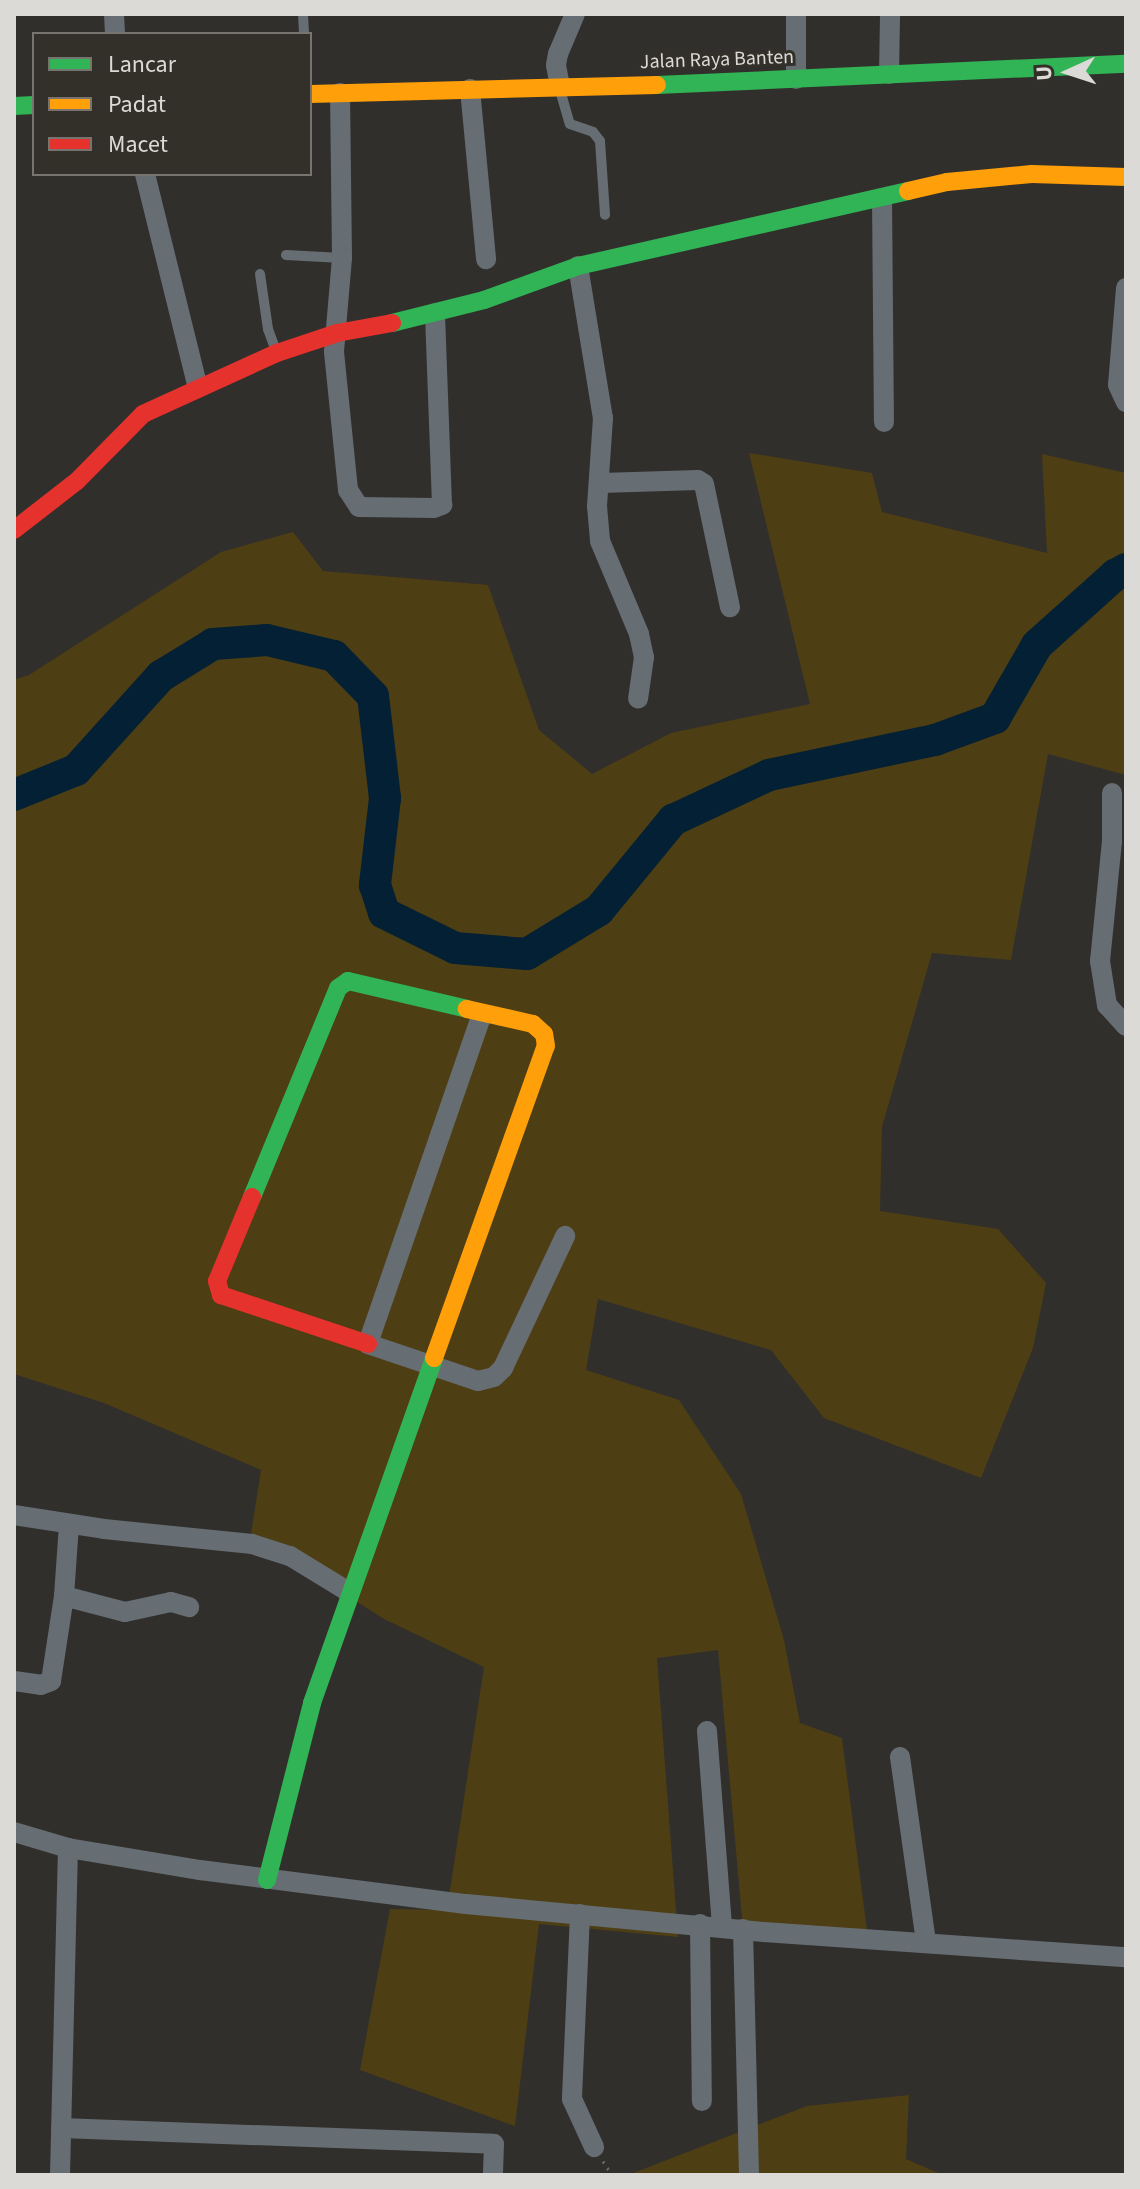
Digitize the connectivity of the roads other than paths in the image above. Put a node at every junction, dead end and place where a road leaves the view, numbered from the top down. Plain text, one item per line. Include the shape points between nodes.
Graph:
1 (575, 14) edge
2 (796, 14) edge
3 (890, 14) edge
4 (1126, 64) edge
5 (889, 74) junction
6 (796, 79) junction
7 (560, 86) junction
8 (470, 89) junction
9 (340, 93) junction
10 (312, 94) edge
11 (145, 176) edge
12 (1126, 177) edge
13 (882, 198) junction
14 (605, 215) dead end
15 (286, 255) dead end
16 (342, 258) junction
17 (486, 259) dead end
18 (578, 266) junction
19 (260, 274) dead end
20 (1126, 288) edge
21 (435, 313) junction
22 (337, 333) junction
23 (277, 353) junction
24 (198, 388) junction
25 (1126, 402) edge
26 (884, 422) dead end
27 (601, 483) junction
28 (14, 530) edge
29 (730, 607) dead end
30 (638, 699) dead end
31 (1112, 793) dead end
32 (1119, 842) edge
33 (482, 1014) junction
34 (1126, 1026) edge
35 (565, 1236) dead end
36 (368, 1344) junction
37 (431, 1366) junction
38 (14, 1515) edge
39 (69, 1524) junction
40 (349, 1592) junction
41 (64, 1596) junction
42 (189, 1607) dead end
43 (14, 1681) edge
44 (707, 1731) dead end
45 (900, 1757) dead end
46 (14, 1832) edge
47 (68, 1848) junction
48 (267, 1880) junction
49 (580, 1914) junction
50 (700, 1924) junction
51 (733, 1928) junction
52 (926, 1942) junction
53 (1126, 1957) edge
54 (702, 2101) dead end
55 (61, 2128) junction
56 (594, 2147) dead end
57 (60, 2175) edge
58 (493, 2175) edge
59 (749, 2175) edge

1 - 7 street via 558,54
2 - 6 street
3 - 5 street
4 - 5 street, Jalan Raya Banten
5 - 6 street, Jalan Raya Banten
6 - 7 street, Jalan Raya Banten
7 - 8 street, Jalan Raya Banten
7 - 14 lane via 570,124 593,132 600,141
8 - 9 street, Jalan Raya Banten
8 - 17 street
9 - 10 street, Jalan Raya Banten
9 - 16 street
11 - 24 street
12 - 13 street via 1032,174 947,182
13 - 18 street
13 - 26 street
15 - 16 lane
16 - 22 street
18 - 21 street
18 - 27 street via 603,418
19 - 23 lane
20 - 25 street via 1118,385
21 - 22 street
21 - 22 street via 443,496 442,505 434,508 354,504 348,490 334,352
22 - 23 street
23 - 24 street
24 - 28 street via 143,414 77,481
27 - 29 street via 704,484
27 - 30 street via 600,541 644,657
31 - 32 street
32 - 34 street via 1102,921 1101,981 1107,1005
33 - 36 street
33 - 36 street via 361,982 348,981 338,988 217,1281 221,1295
33 - 37 street via 533,1024 544,1034 546,1046
35 - 37 street via 494,1377 478,1381
36 - 37 street
37 - 40 street
38 - 39 street
39 - 40 street via 252,1544 290,1556
39 - 41 street
40 - 48 street via 312,1703
41 - 42 street via 125,1612 171,1602
41 - 43 street via 51,1681
44 - 51 street
45 - 52 street
46 - 47 street
47 - 48 street
47 - 55 street
48 - 49 street
49 - 50 street
49 - 56 street via 572,2099
50 - 51 street
50 - 54 street
51 - 52 street
51 - 59 street
52 - 53 street
55 - 57 street
55 - 58 street via 494,2144

